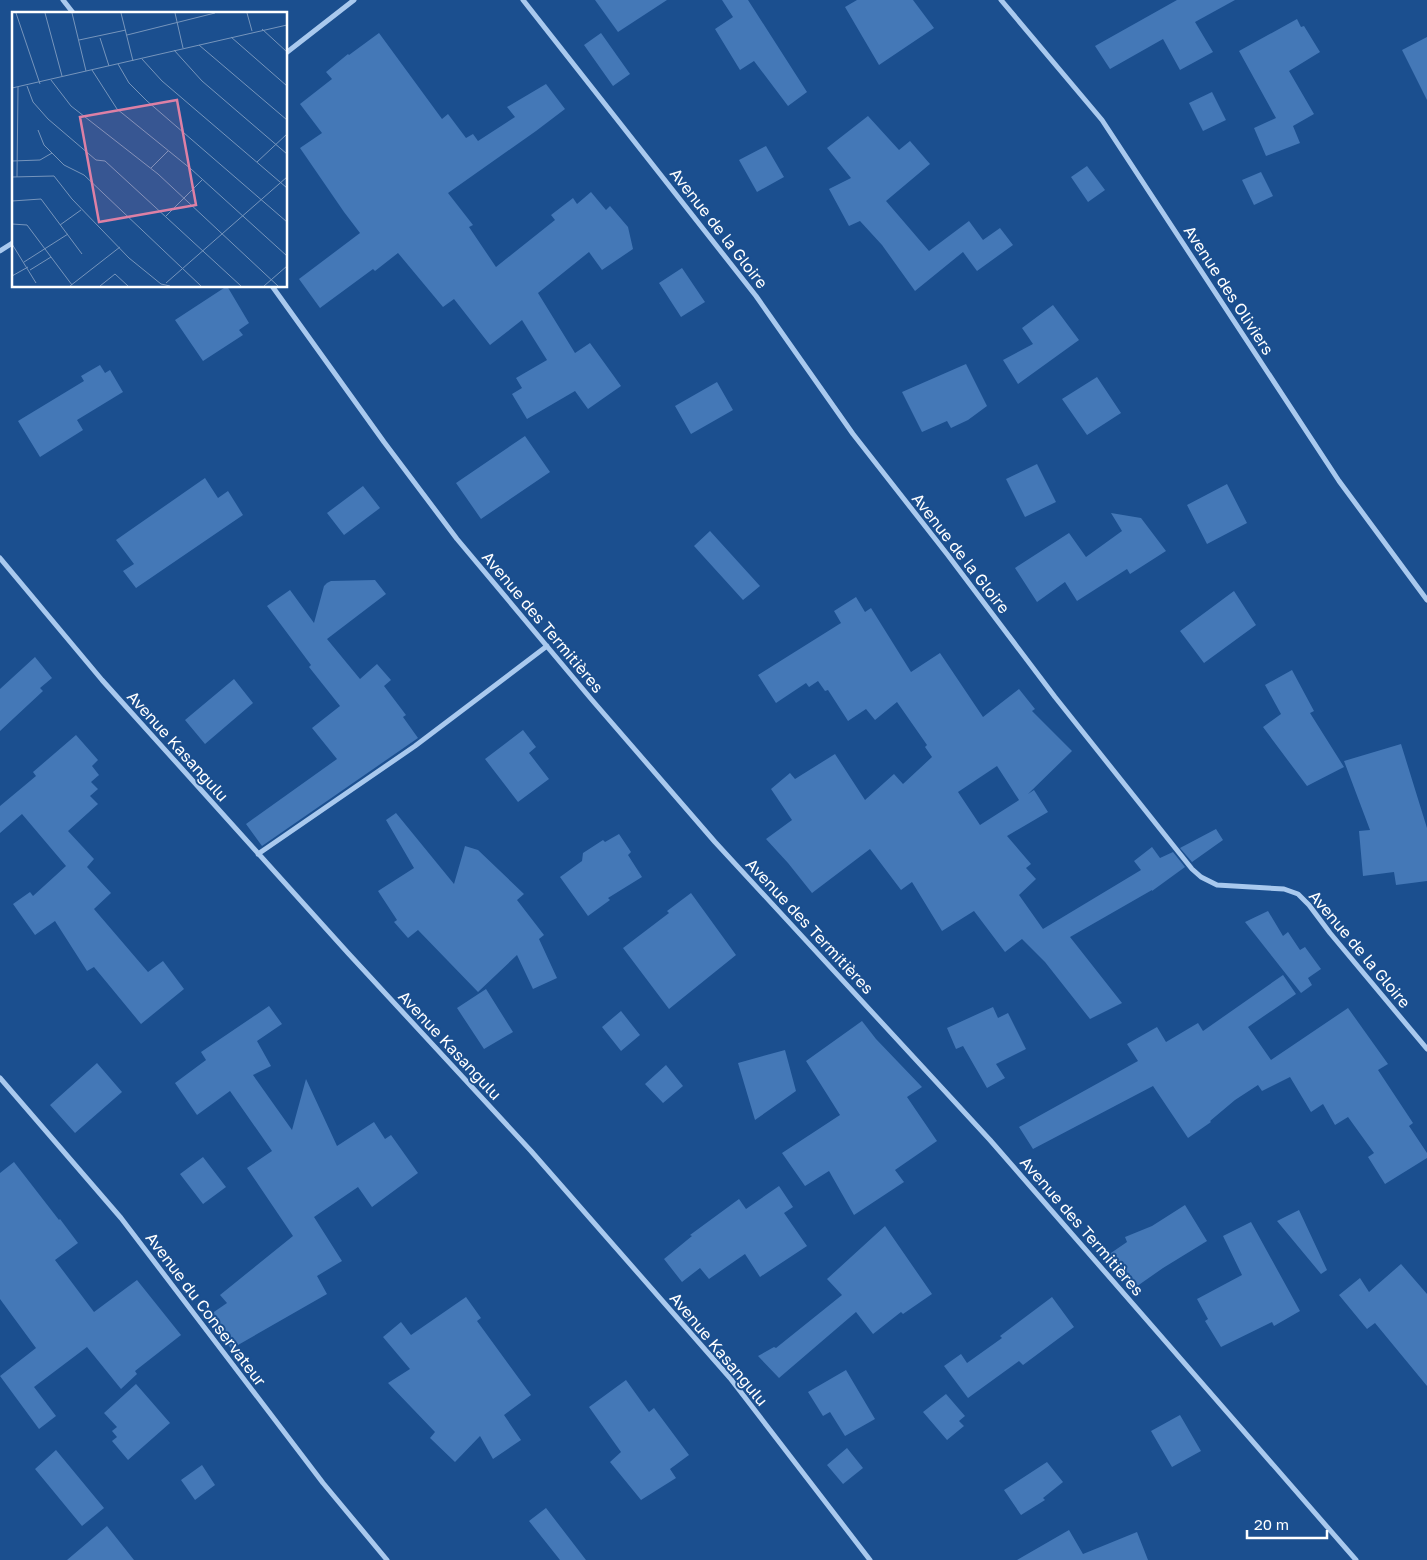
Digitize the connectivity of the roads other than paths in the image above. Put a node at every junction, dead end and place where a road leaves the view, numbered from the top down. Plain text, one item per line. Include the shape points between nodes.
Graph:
1 (63, 0) edge
2 (354, 0) edge
3 (523, 0) edge
4 (1002, 0) edge
5 (72, 12) edge
6 (288, 51) edge
7 (12, 243) edge
8 (0, 250) edge
9 (273, 288) edge
10 (0, 558) edge
11 (1427, 600) edge
12 (547, 646) junction
13 (258, 854) junction
14 (1427, 1049) edge
15 (0, 1078) edge
16 (388, 1560) edge
17 (870, 1560) edge
18 (1356, 1560) edge

1 - 5 street
2 - 6 street
3 - 14 street, Avenue de la Gloire via 756,296 853,434 1192,869 1217,885 1284,889 1298,894
4 - 11 street, Avenue des Oliviers via 1102,120 1339,481
7 - 8 street
9 - 12 street, Avenue des Termitières via 412,480
10 - 13 street, Avenue Kasangulu via 102,680
12 - 13 street via 415,746
12 - 18 street, Avenue des Termitières via 715,842 990,1140
13 - 17 street, Avenue Kasangulu via 531,1151 724,1371
15 - 16 street, Avenue du Conservateur via 121,1218 324,1483

